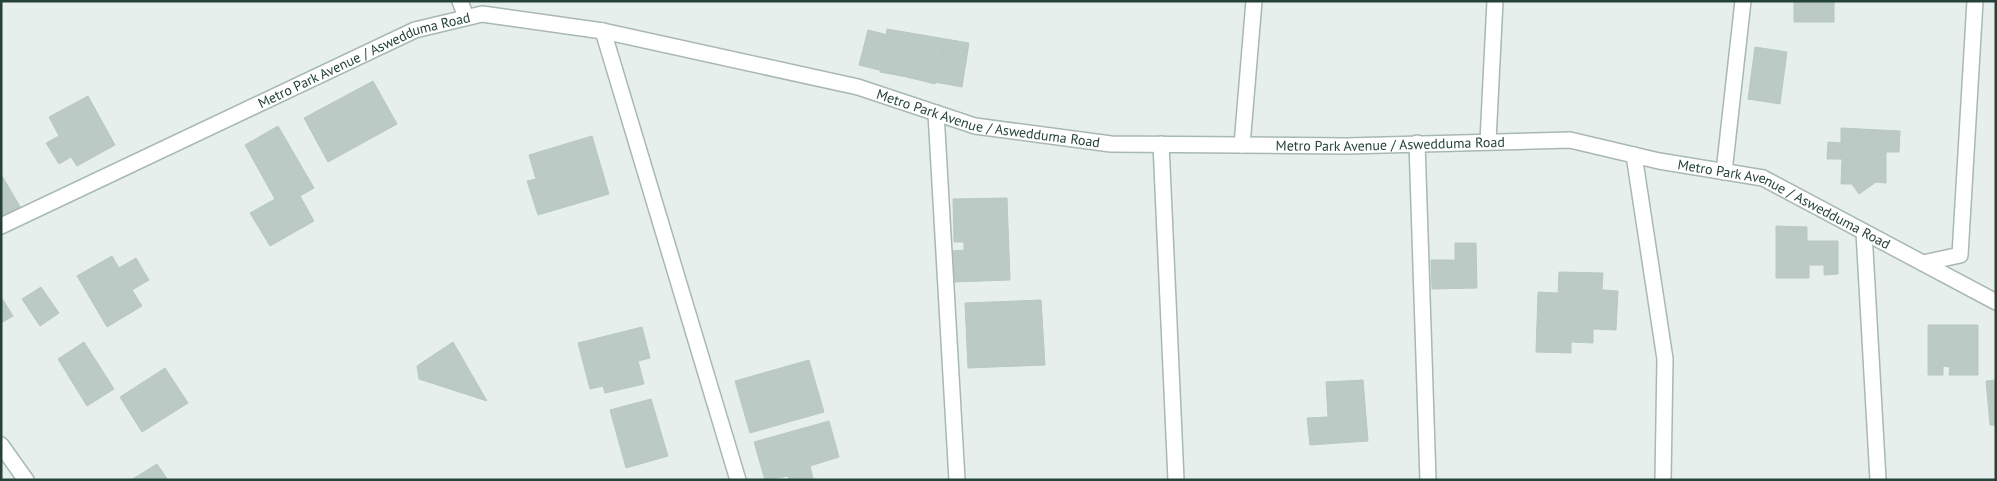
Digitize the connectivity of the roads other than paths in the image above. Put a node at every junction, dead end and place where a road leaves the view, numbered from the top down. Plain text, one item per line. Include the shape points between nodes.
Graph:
1 (460, 1) edge
2 (1254, 1) edge
3 (1495, 1) edge
4 (1743, 1) edge
5 (1974, 1) edge
6 (466, 17) junction
7 (603, 30) junction
8 (936, 113) junction
9 (1488, 142) junction
10 (1161, 144) junction
11 (1417, 144) junction
12 (1242, 145) junction
13 (1634, 155) junction
14 (1724, 172) junction
15 (1, 226) edge
16 (1864, 232) junction
17 (1924, 264) junction
18 (1996, 302) edge
19 (1, 445) edge
20 (26, 480) edge
21 (738, 480) edge
22 (957, 480) edge
23 (1176, 480) edge
24 (1428, 480) edge
25 (1663, 480) edge
26 (1878, 480) edge

1 - 6 street
2 - 12 street
3 - 9 street
4 - 14 street
5 - 17 street via 1960,254
6 - 7 street, Metro Park Avenue / Aswedduma Road via 482,14
6 - 15 street, Metro Park Avenue / Aswedduma Road via 416,30
7 - 8 street, Metro Park Avenue / Aswedduma Road via 858,87
7 - 21 street
8 - 10 street, Metro Park Avenue / Aswedduma Road via 975,126 1111,144
8 - 22 street
9 - 11 street, Metro Park Avenue / Aswedduma Road
9 - 13 street, Metro Park Avenue / Aswedduma Road via 1570,140
10 - 12 street, Metro Park Avenue / Aswedduma Road
10 - 23 street
11 - 12 street, Metro Park Avenue / Aswedduma Road
11 - 24 street
13 - 14 street, Metro Park Avenue / Aswedduma Road
13 - 25 street via 1665,359
14 - 16 street, Metro Park Avenue / Aswedduma Road via 1763,178
16 - 17 street, Metro Park Avenue / Aswedduma Road
16 - 26 street
17 - 18 street, Metro Park Avenue / Aswedduma Road
19 - 20 street

